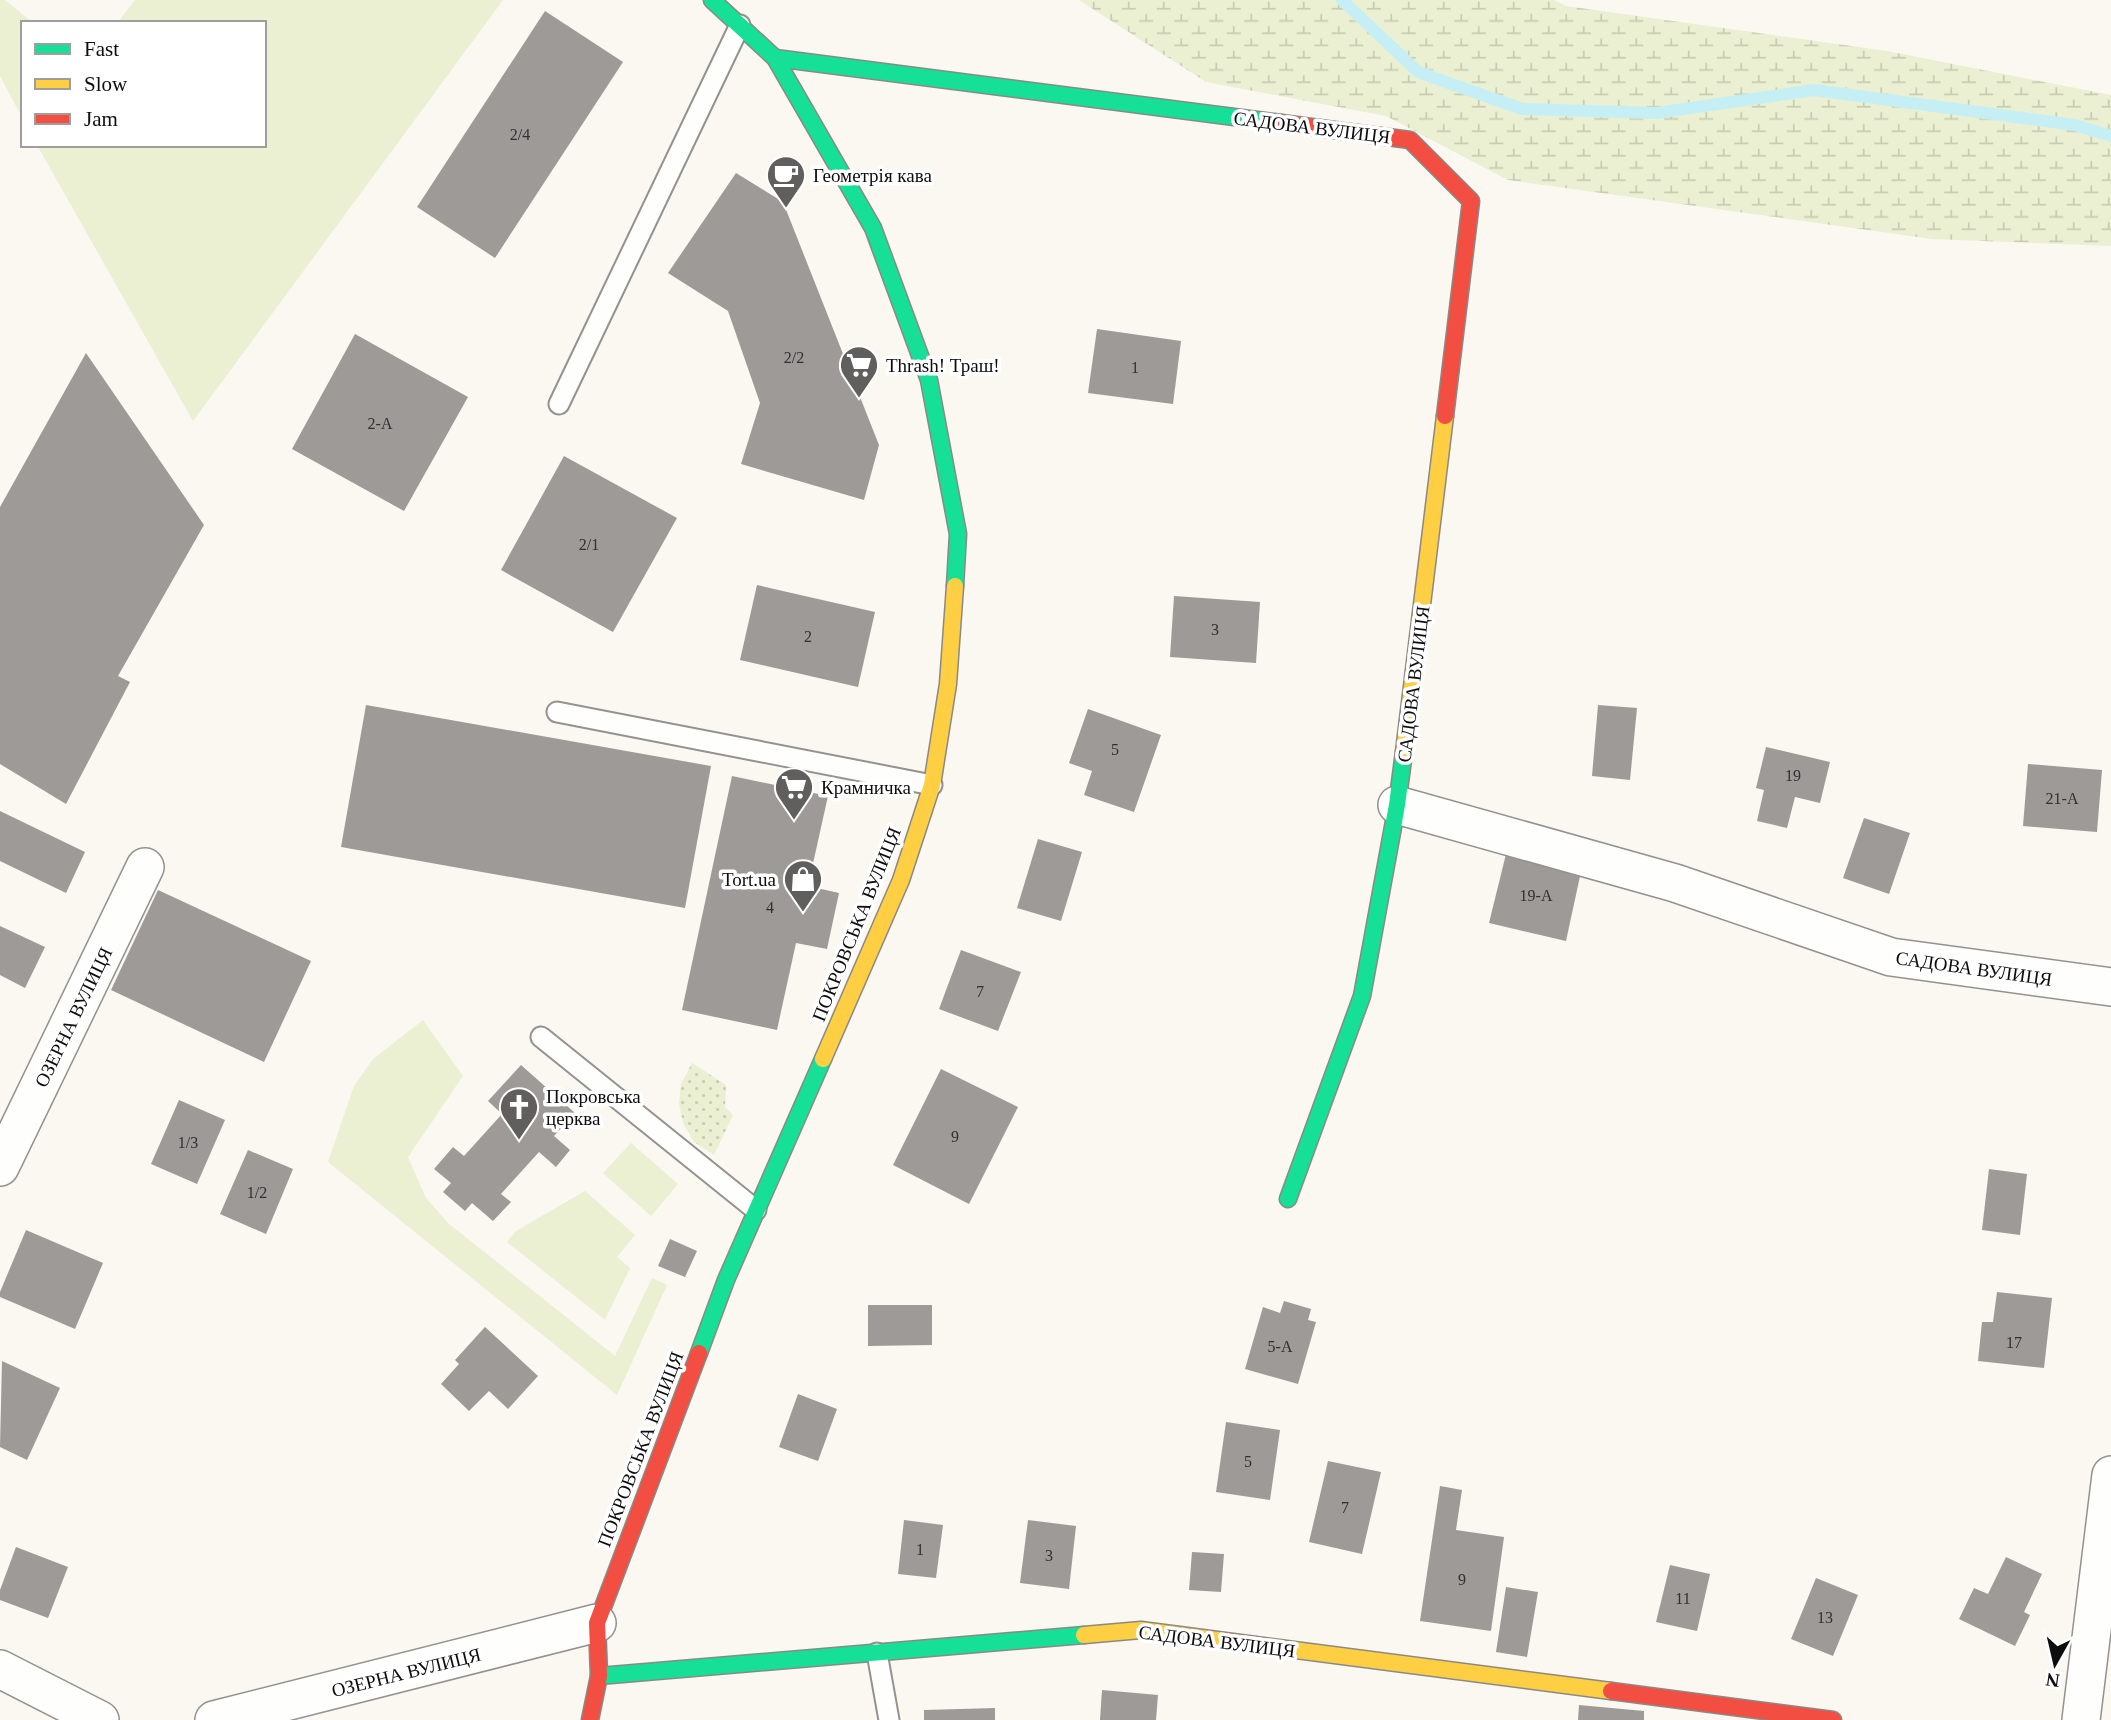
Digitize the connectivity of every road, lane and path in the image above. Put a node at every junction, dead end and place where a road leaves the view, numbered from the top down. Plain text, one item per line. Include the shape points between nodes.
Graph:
1 (712, 0) edge
2 (740, 25) junction
3 (775, 58) junction
4 (559, 404) dead end
5 (557, 712) dead end
6 (932, 785) junction
7 (1397, 805) junction
8 (145, 867) dead end
9 (2111, 987) edge
10 (541, 1037) dead end
11 (0, 1167) edge
12 (1288, 1199) dead end
13 (756, 1210) junction
14 (2111, 1475) edge
15 (597, 1623) junction
16 (877, 1653) junction
17 (0, 1668) edge
18 (599, 1676) junction
19 (100, 1720) edge
20 (214, 1720) edge
21 (590, 1720) edge
22 (889, 1720) edge
23 (1833, 1720) edge
24 (2081, 1720) edge

1 - 2 street, ПОКРОВСЬКА ВУЛИЦЯ
2 - 3 street, ПОКРОВСЬКА ВУЛИЦЯ
2 - 4 lane
3 - 6 street, ПОКРОВСЬКА ВУЛИЦЯ via 873,228 929,380 958,534 947,684
3 - 7 street, САДОВА ВУЛИЦЯ via 1409,140 1471,201
5 - 6 lane
6 - 13 street, ПОКРОВСЬКА ВУЛИЦЯ via 901,880
7 - 9 street, САДОВА ВУЛИЦЯ via 1675,883 1891,957
7 - 12 street, САДОВА ВУЛИЦЯ via 1362,996
8 - 11 street, ОЗЕРНА ВУЛИЦЯ
10 - 13 lane
13 - 15 street, ПОКРОВСЬКА ВУЛИЦЯ
14 - 24 street
15 - 18 street, ПОКРОВСЬКА ВУЛИЦЯ
15 - 20 street, ОЗЕРНА ВУЛИЦЯ
16 - 18 street, САДОВА ВУЛИЦЯ
16 - 22 lane
16 - 23 street, САДОВА ВУЛИЦЯ via 1142,1630
17 - 19 street
18 - 21 street, ПОКРОВСЬКА ВУЛИЦЯ

